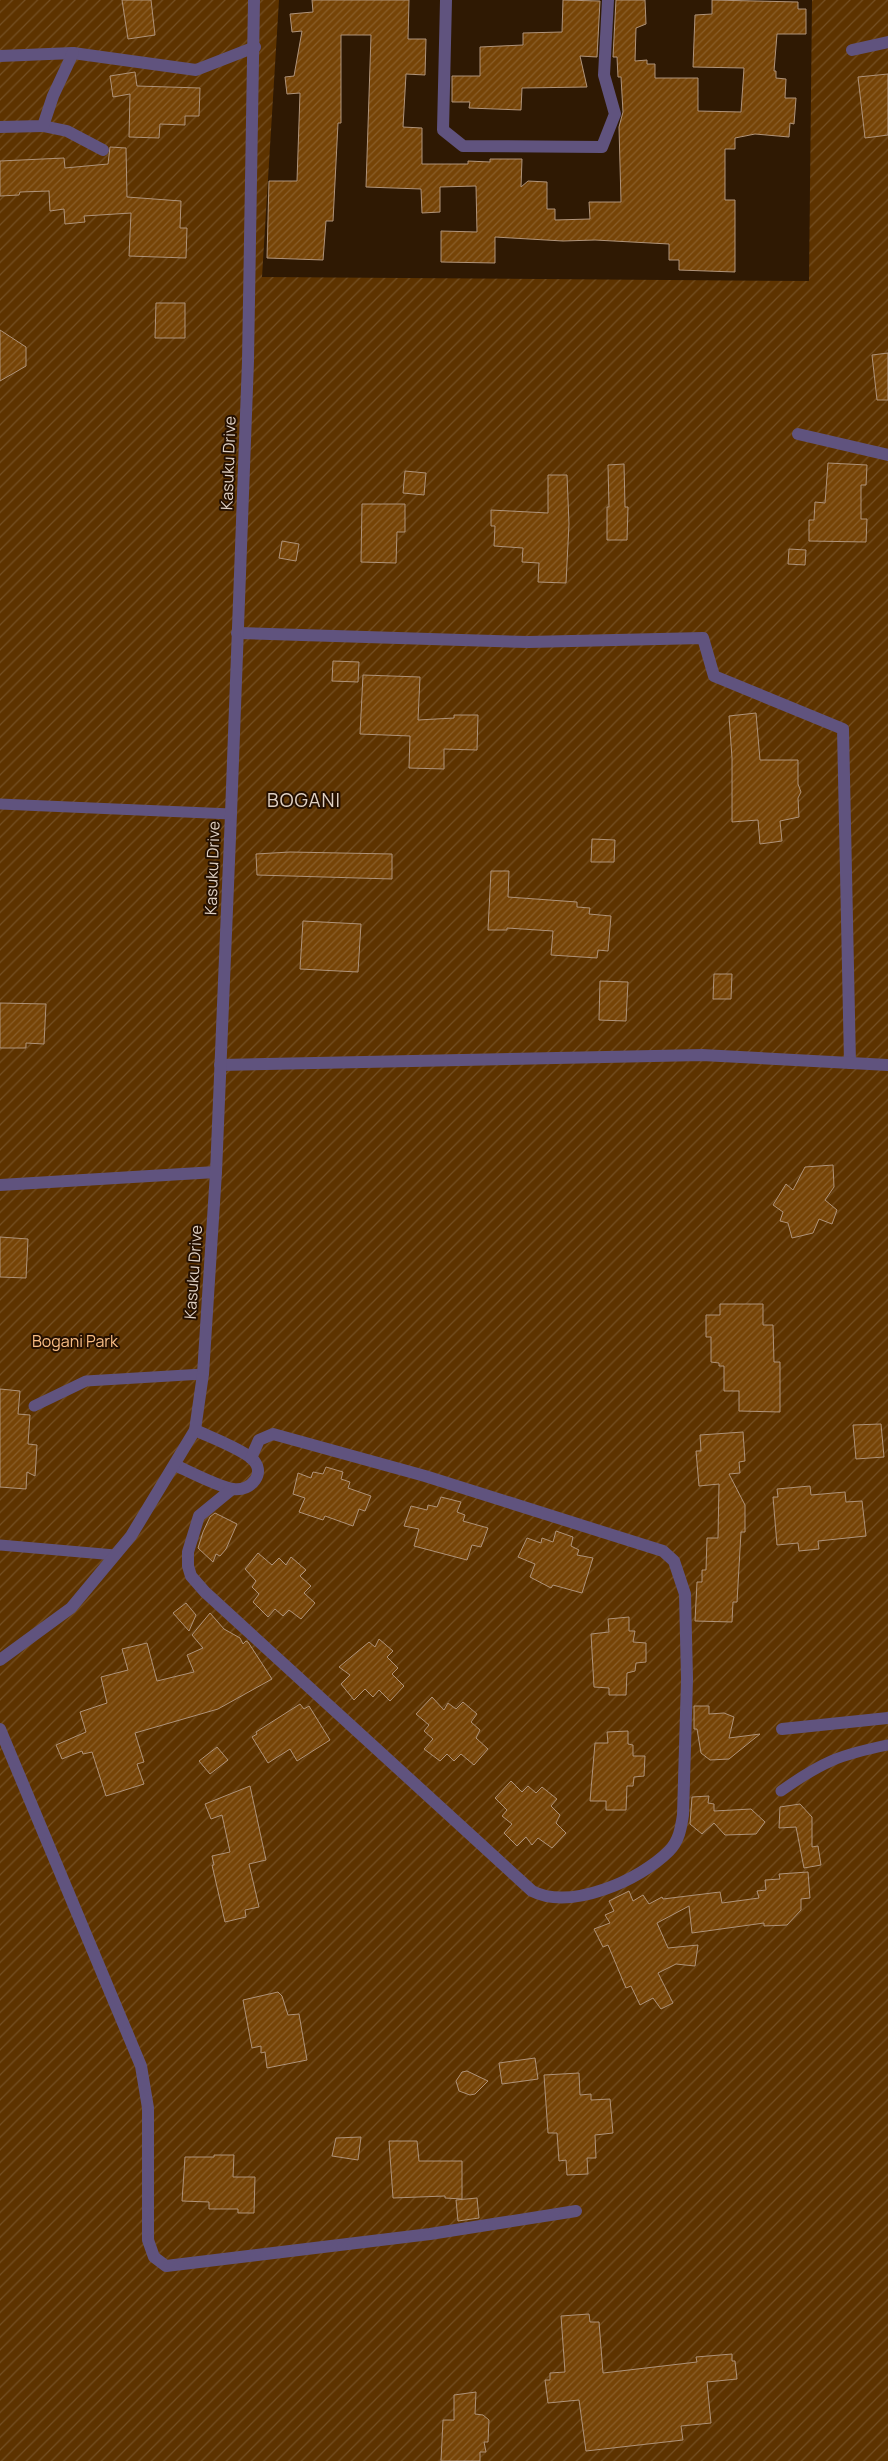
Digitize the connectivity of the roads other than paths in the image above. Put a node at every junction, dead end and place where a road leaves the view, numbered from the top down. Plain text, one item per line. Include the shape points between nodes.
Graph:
1 (254, 0) edge
2 (446, 0) edge
3 (608, 0) edge
4 (888, 42) edge
5 (255, 47) junction
6 (852, 50) dead end
7 (73, 53) junction
8 (0, 56) edge
9 (43, 126) junction
10 (0, 127) edge
11 (103, 150) dead end
12 (798, 434) dead end
13 (888, 455) edge
14 (238, 633) junction
15 (0, 804) edge
16 (231, 814) junction
17 (850, 1063) junction
18 (220, 1065) junction
19 (888, 1065) edge
20 (216, 1172) junction
21 (0, 1185) edge
22 (203, 1374) junction
23 (34, 1406) dead end
24 (195, 1430) junction
25 (252, 1458) junction
26 (176, 1465) junction
27 (232, 1489) junction
28 (0, 1544) edge
29 (116, 1555) junction
30 (0, 1660) edge
31 (888, 1718) edge
32 (782, 1728) dead end
33 (0, 1729) edge
34 (888, 1745) edge
35 (781, 1791) dead end
36 (576, 2212) dead end

1 - 5 street, Kasuku Drive
2 - 3 street via 443,130 463,146 602,147 615,114 604,75
4 - 6 street
5 - 7 street via 196,70
5 - 14 street, Kasuku Drive
7 - 8 street
7 - 9 street
9 - 10 street
9 - 11 street via 67,131
12 - 13 street
14 - 16 street, Kasuku Drive
14 - 17 street via 528,642 703,638 714,676 843,729
15 - 16 lane
16 - 18 street, Kasuku Drive
17 - 18 street via 702,1056
17 - 19 street
18 - 20 street, Kasuku Drive
20 - 21 street
20 - 22 street, Kasuku Drive
22 - 23 lane via 86,1381
22 - 24 street, Kasuku Drive
24 - 25 street
24 - 26 street, Kasuku Drive
25 - 27 street via 257,1468 253,1485
25 - 27 street via 259,1440 273,1434 425,1476 663,1551 674,1561 685,1594 687,1680 683,1815 680,1834 670,1850 640,1872 602,1890 561,1898 544,1897 532,1891 191,1576 188,1552 199,1516
26 - 27 street
26 - 29 street, Kasuku Drive
28 - 29 lane
29 - 30 street, Kasuku Drive via 71,1608
31 - 32 street
33 - 36 street via 140,2066 148,2108 148,2240 154,2257 166,2266 430,2234
34 - 35 lane via 832,1759

